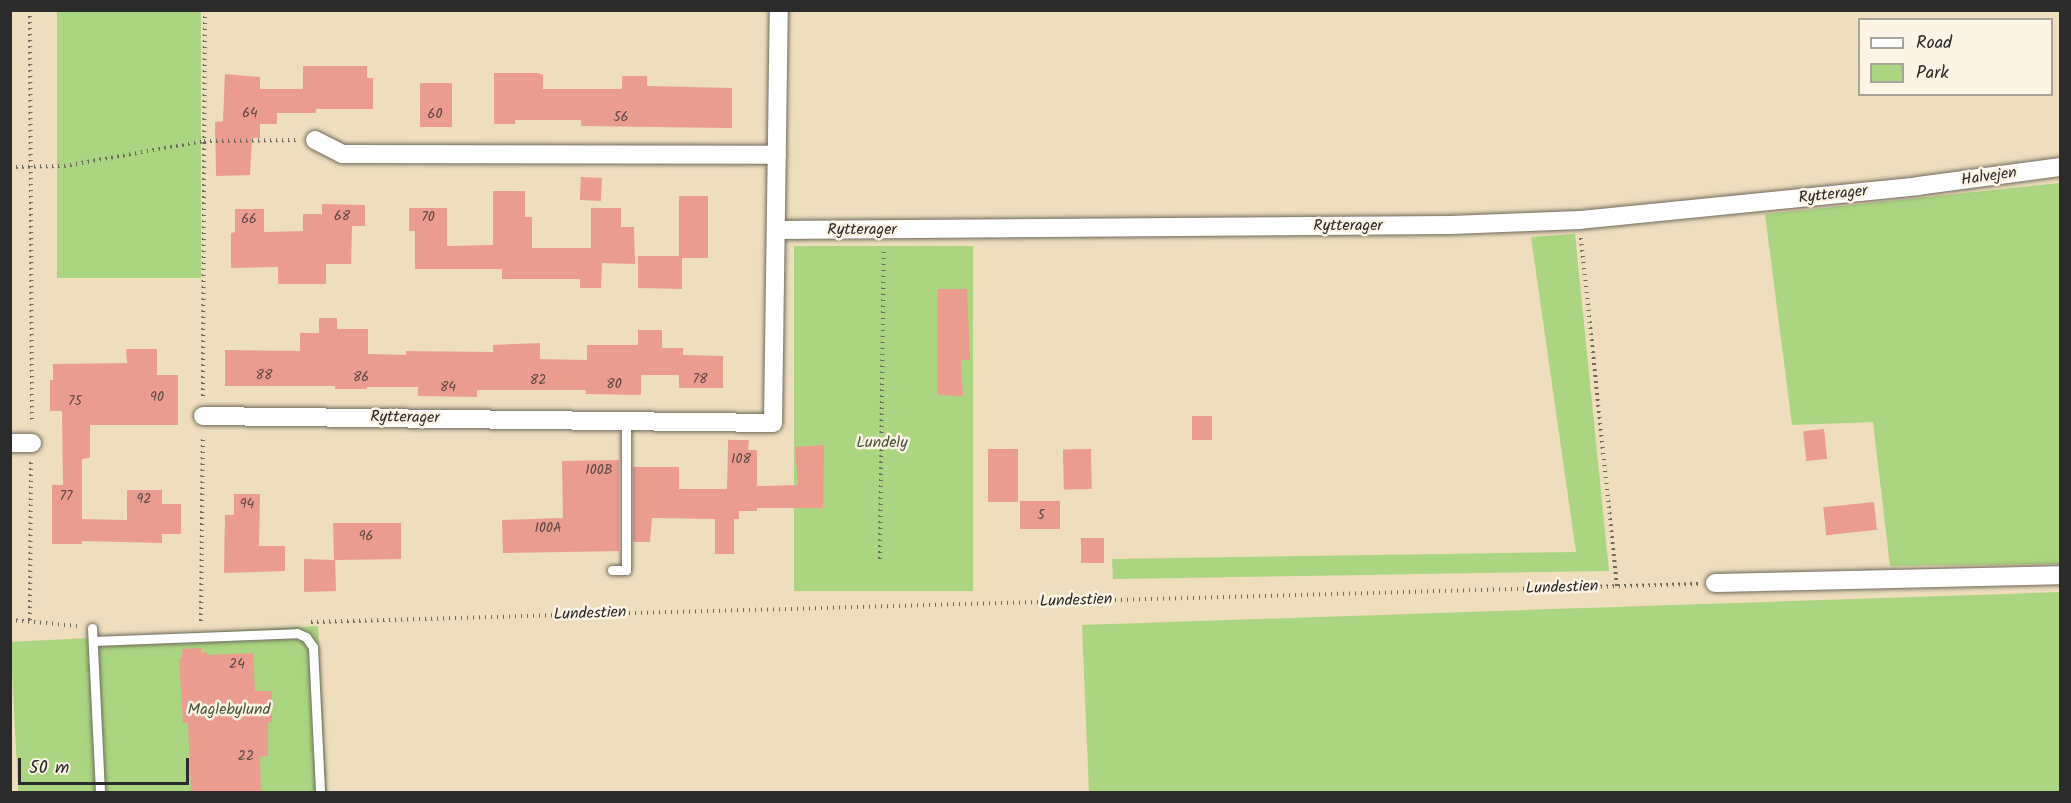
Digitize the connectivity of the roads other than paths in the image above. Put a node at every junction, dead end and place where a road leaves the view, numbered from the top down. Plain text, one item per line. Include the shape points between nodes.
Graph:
1 (779, 10) edge
2 (315, 140) road end
3 (777, 155) junction
4 (2061, 167) edge
5 (1918, 186) joint
6 (776, 230) junction
7 (203, 416) road end
8 (626, 421) junction
9 (10, 443) edge
10 (32, 443) road end
11 (612, 570) dead end
12 (2061, 575) edge
13 (1714, 583) road end
14 (92, 628) road end
15 (93, 641) junction
16 (100, 792) edge
17 (320, 792) edge

1 - 3 street, Rytterager
2 - 3 street via 342,154
3 - 6 street, Rytterager
4 - 5 street, Halvejen
5 - 6 street, Rytterager via 1580,220 1451,225
6 - 8 street, Rytterager via 773,423
7 - 8 street, Rytterager
8 - 11 lane via 626,570
9 - 10 street
12 - 13 street
14 - 15 lane
15 - 16 lane
15 - 17 lane via 297,633 306,637 313,647

